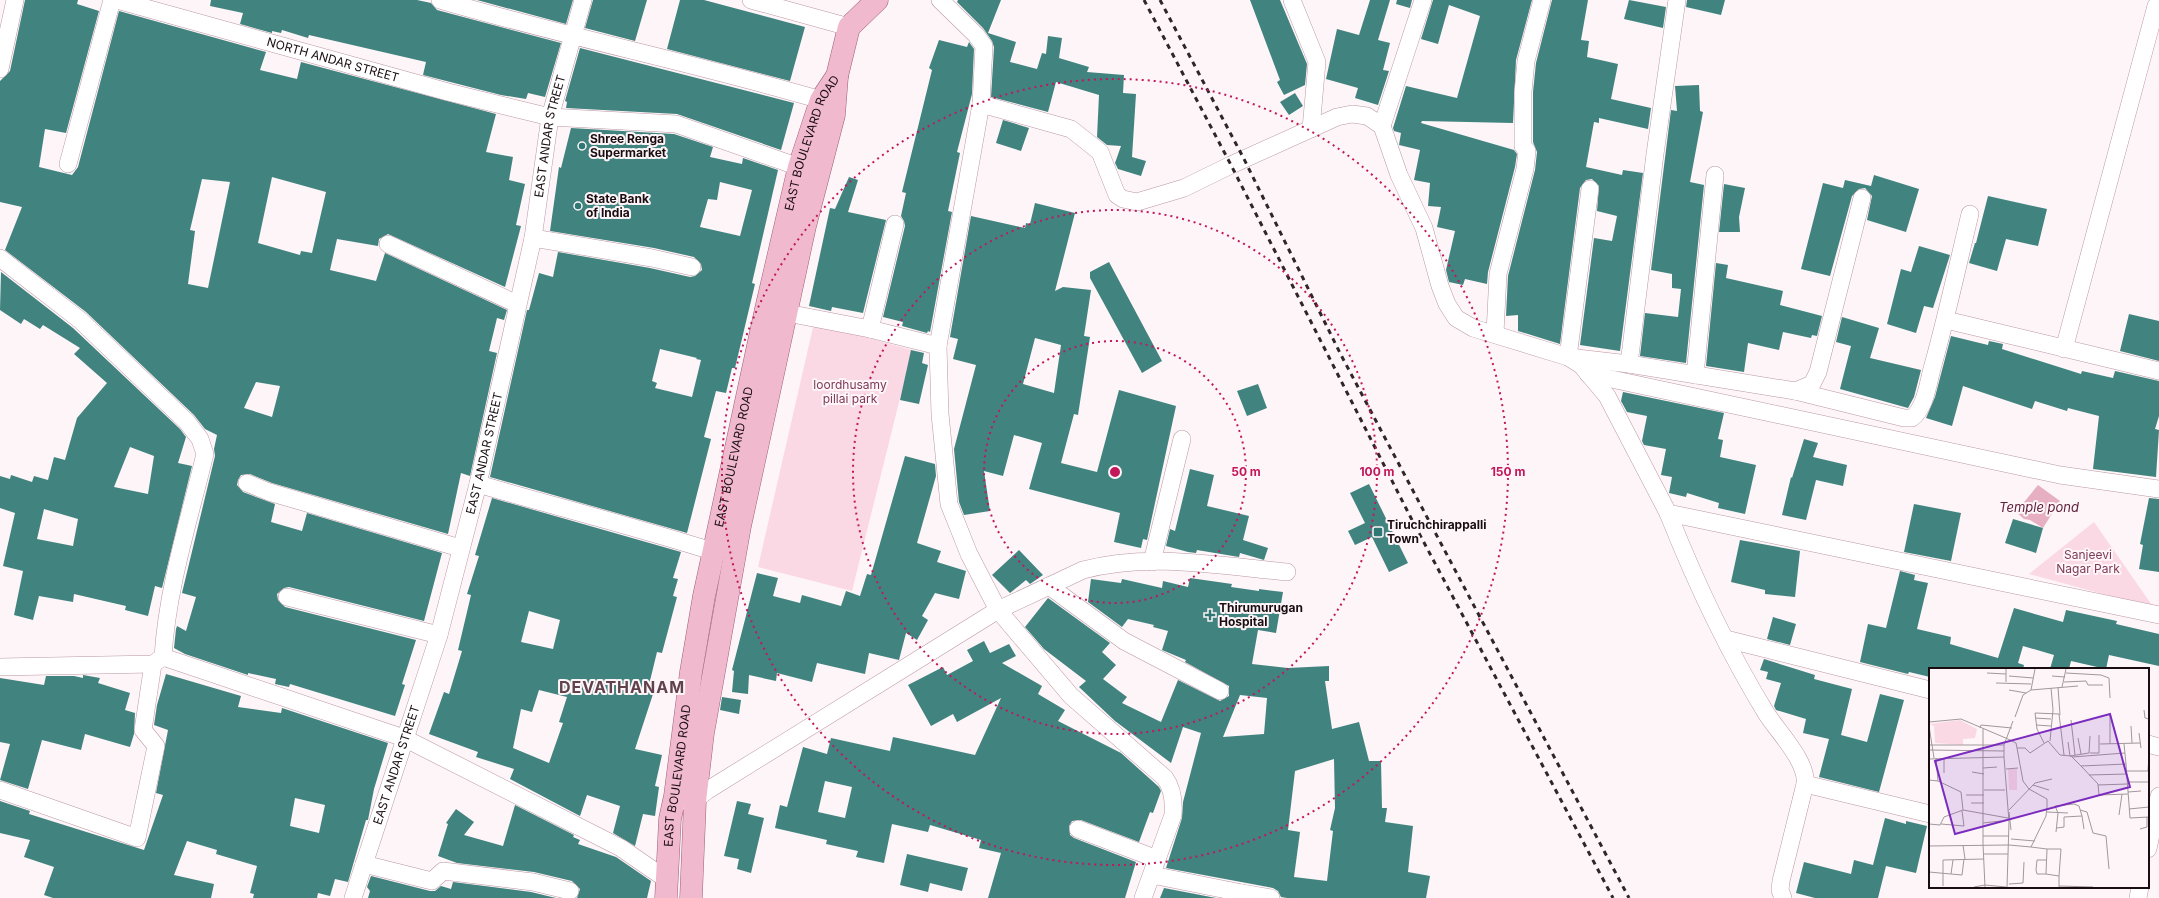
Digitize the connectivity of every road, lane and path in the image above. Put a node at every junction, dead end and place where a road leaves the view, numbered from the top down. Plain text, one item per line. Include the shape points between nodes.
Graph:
1 (15, 0) edge
2 (112, 0) edge
3 (117, 0) edge
4 (440, 0) edge
5 (583, 0) edge
6 (751, 0) edge
7 (877, 0) edge
8 (940, 0) edge
9 (1292, 0) edge
10 (1423, 0) edge
11 (1542, 0) edge
12 (1677, 0) edge
13 (161, 5) edge
14 (2156, 6) dead end
15 (849, 27) junction
16 (572, 36) junction
17 (0, 69) edge
18 (837, 76) junction
19 (821, 100) junction
20 (982, 104) junction
21 (550, 117) junction
22 (1382, 126) junction
23 (1311, 129) junction
24 (68, 164) dead end
25 (799, 167) junction
26 (1714, 175) dead end
27 (1590, 188) dead end
28 (1862, 198) dead end
29 (1970, 214) dead end
30 (894, 224) dead end
31 (533, 238) junction
32 (388, 244) dead end
33 (0, 258) edge
34 (692, 267) dead end
35 (516, 304) junction
36 (787, 313) junction
37 (1946, 320) junction
38 (870, 328) junction
39 (1495, 333) junction
40 (938, 346) junction
41 (2064, 348) junction
42 (1568, 357) junction
43 (1629, 364) junction
44 (2159, 371) edge
45 (1588, 374) junction
46 (1695, 375) junction
47 (1795, 391) junction
48 (1182, 440) dead end
49 (247, 483) dead end
50 (478, 484) junction
51 (2159, 489) edge
52 (1668, 513) junction
53 (460, 548) junction
54 (715, 552) junction
55 (1152, 562) junction
56 (1287, 572) dead end
57 (1049, 586) junction
58 (287, 597) dead end
59 (998, 610) junction
60 (2159, 615) edge
61 (439, 635) junction
62 (1726, 639) junction
63 (158, 660) junction
64 (0, 667) edge
65 (1220, 690) dead end
66 (1929, 690) edge
67 (404, 738) junction
68 (2149, 744) edge
69 (2159, 747) edge
70 (1805, 784) junction
71 (0, 790) edge
72 (2159, 796) edge
73 (694, 801) junction
74 (1929, 814) edge
75 (670, 820) junction
76 (1078, 829) dead end
77 (2153, 842) edge
78 (1157, 859) junction
79 (364, 864) junction
80 (1152, 875) junction
81 (666, 888) edge
82 (2140, 888) edge
83 (570, 891) dead end
84 (1242, 896) edge
85 (353, 898) edge
86 (691, 898) edge
87 (1143, 898) edge
88 (1271, 898) edge
89 (1783, 898) edge
90 (2138, 898) edge

1 - 17 street
2 - 24 street
3 - 13 street, NORTH ANDAR STREET
4 - 16 street
5 - 16 street, EAST ANDAR STREET
6 - 15 street
7 - 15 main road
8 - 20 street via 984,46
9 - 23 street via 1317,62
10 - 22 street
11 - 39 street via 1526,61 1523,92 1523,146 1527,151 1525,169 1498,274
12 - 43 street
13 - 21 street, NORTH ANDAR STREET via 448,92
14 - 41 street
15 - 18 main road, EAST BOULEVARD ROAD
16 - 19 street via 746,78
16 - 21 street, EAST ANDAR STREET
18 - 19 main road, EAST BOULEVARD ROAD
18 - 36 main road via 834,115 805,226
19 - 25 main road, EAST BOULEVARD ROAD
20 - 23 street via 1071,129 1100,152 1117,195 1135,202 1184,188
20 - 40 street
21 - 25 street, NORTH ANDAR STREET via 671,122
21 - 31 street, EAST ANDAR STREET
22 - 23 street via 1367,116 1352,114
22 - 39 street via 1399,174 1424,228 1447,304 1456,318 1473,328
25 - 54 main road, EAST BOULEVARD ROAD
26 - 46 street
27 - 42 street
28 - 47 street via 1818,372 1812,384
29 - 37 street
30 - 38 street
31 - 34 street
31 - 35 street, EAST ANDAR STREET
32 - 35 street
33 - 63 street via 80,320 187,422 200,439 205,454
35 - 50 street, EAST ANDAR STREET
36 - 38 street
36 - 73 main road via 740,526 703,733
37 - 41 street
37 - 47 street via 1922,402 1912,418
38 - 40 street
39 - 42 street
40 - 59 street via 940,414 950,504 969,554
41 - 44 street
42 - 43 street
42 - 45 street via 1581,365
43 - 46 street
45 - 51 street via 2060,475
45 - 52 street via 1608,396
46 - 47 street
48 - 55 street
49 - 53 street via 269,492
50 - 53 street, EAST ANDAR STREET
50 - 54 street via 646,530
52 - 60 street
52 - 62 street via 1687,561
53 - 61 street, EAST ANDAR STREET
54 - 75 main road, EAST BOULEVARD ROAD via 704,596 691,672
55 - 56 street via 1183,562
55 - 57 street via 1095,567
57 - 59 street
57 - 65 street via 1124,641
58 - 61 street
59 - 73 street
59 - 78 street via 1071,696 1167,781 1173,794 1173,815
61 - 67 street, EAST ANDAR STREET
62 - 66 street
62 - 70 street via 1766,713 1802,766
63 - 64 street
63 - 67 street
63 - 71 street via 143,730 156,746 137,838
67 - 79 street, EAST ANDAR STREET
67 - 81 street via 622,848
68 - 69 street
70 - 74 street
70 - 89 street via 1781,881 1780,890
72 - 77 street
73 - 75 street
73 - 86 main road
75 - 81 main road, EAST BOULEVARD ROAD
76 - 78 street
78 - 80 street
79 - 83 street via 432,881 444,871 533,882
79 - 85 street, EAST ANDAR STREET
80 - 84 street
80 - 87 street
82 - 90 street
84 - 88 street

